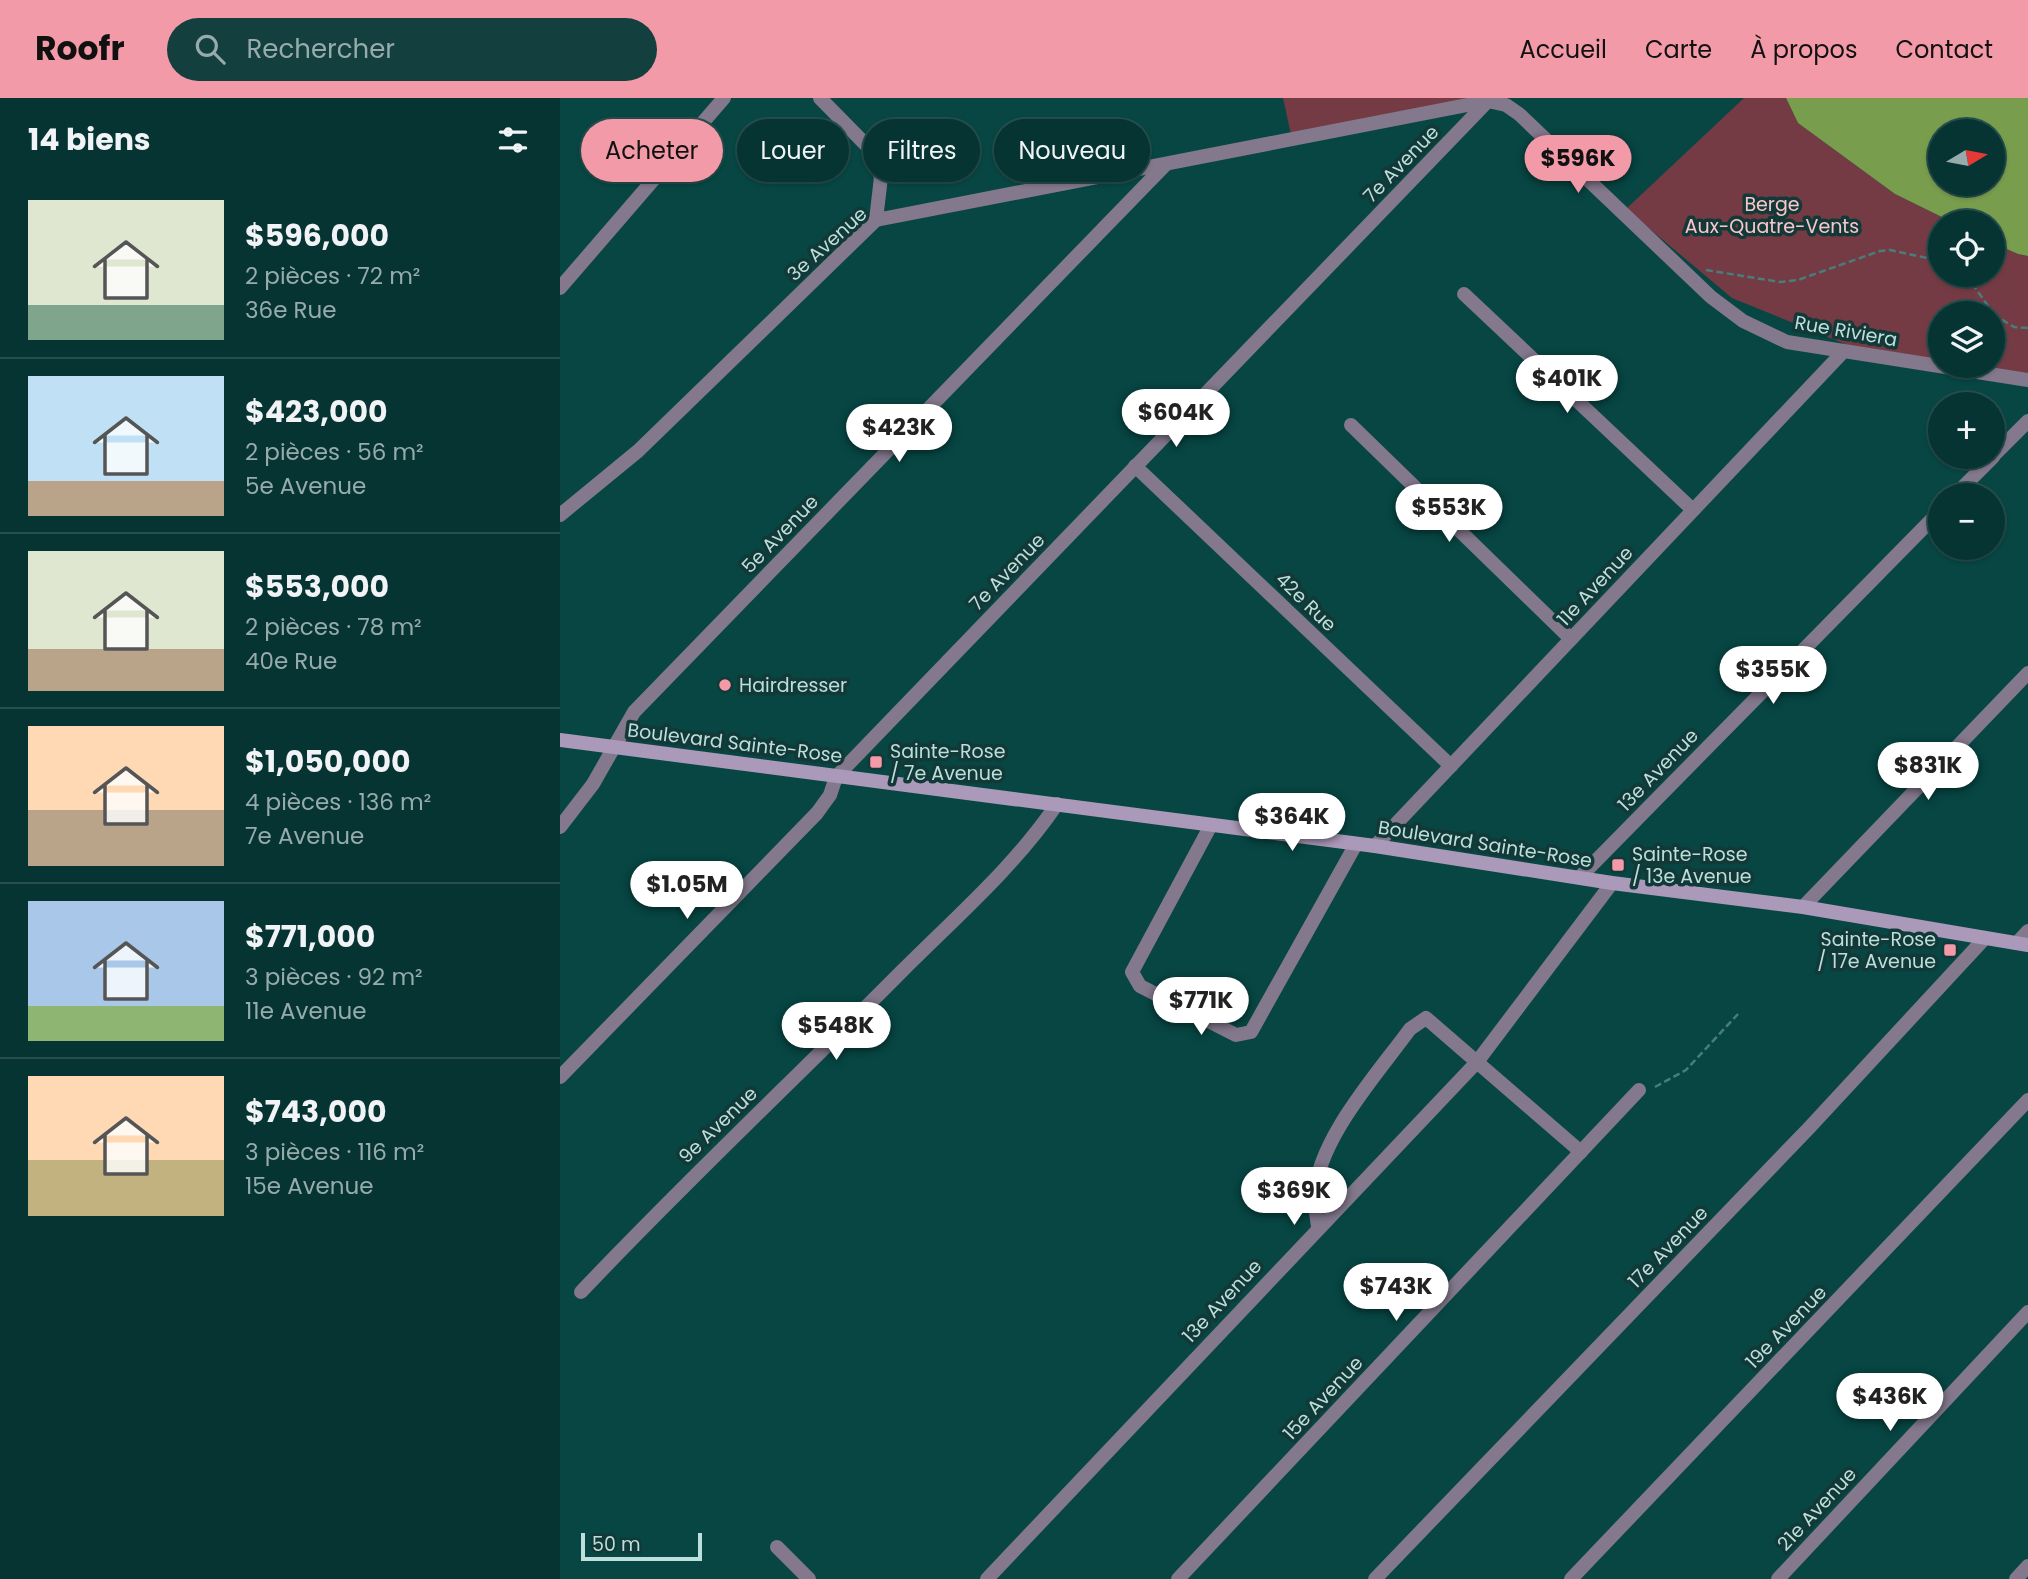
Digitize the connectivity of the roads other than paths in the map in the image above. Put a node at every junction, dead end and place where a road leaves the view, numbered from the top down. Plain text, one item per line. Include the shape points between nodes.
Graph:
1 (724, 98) edge
2 (820, 98) edge
3 (1489, 100) edge
4 (1166, 164) junction
5 (876, 220) junction
6 (560, 288) edge
7 (1464, 294) dead end
8 (1843, 352) junction
9 (2028, 380) edge
10 (2028, 421) edge
11 (1351, 425) dead end
12 (2005, 445) edge
13 (1135, 467) junction
14 (1981, 469) edge
15 (1967, 483) edge
16 (1693, 510) junction
17 (560, 514) edge
18 (1928, 523) edge
19 (1571, 639) junction
20 (2028, 673) edge
21 (560, 740) edge
22 (613, 748) junction
23 (1451, 766) junction
24 (836, 776) junction
25 (1057, 804) junction
26 (1212, 825) junction
27 (560, 827) edge
28 (1356, 844) junction
29 (1375, 846) junction
30 (1580, 877) junction
31 (1612, 883) junction
32 (1803, 907) junction
33 (2028, 932) edge
34 (1985, 938) junction
35 (2023, 944) edge
36 (1477, 1062) junction
37 (560, 1077) edge
38 (1639, 1090) dead end
39 (2028, 1100) edge
40 (1581, 1152) junction
41 (1318, 1227) junction
42 (581, 1293) dead end
43 (2028, 1312) edge
44 (776, 1547) dead end
45 (2028, 1566) edge
46 (1781, 1578) edge
47 (810, 1579) edge
48 (988, 1579) edge
49 (1178, 1579) edge
50 (1375, 1579) edge
51 (1571, 1579) edge
52 (2016, 1579) edge

1 - 6 street
2 - 5 street via 871,150 881,177
3 - 4 street, 3e Avenue
3 - 8 street, Rue Riviera via 1519,114 1711,298 1743,321 1787,342
3 - 13 street, 7e Avenue
4 - 5 street, 3e Avenue
4 - 22 street, 5e Avenue via 634,712
5 - 17 street, 3e Avenue via 638,451
7 - 16 street
8 - 9 street, Rue Riviera
8 - 16 street, 11e Avenue
10 - 12 street
11 - 19 street
13 - 23 street, 42e Rue
13 - 24 street, 7e Avenue
14 - 15 street
16 - 19 street, 11e Avenue
18 - 30 street, 13e Avenue
19 - 23 street, 11e Avenue
20 - 32 street
21 - 22 street, Boulevard Sainte-Rose
22 - 24 street, Boulevard Sainte-Rose
22 - 27 street, 5e Avenue
23 - 29 street, 11e Avenue
24 - 25 street, Boulevard Sainte-Rose
24 - 37 street, 7e Avenue via 817,813
25 - 26 street, Boulevard Sainte-Rose
25 - 42 street, 9e Avenue via 1000,873 669,1199
26 - 28 street, Boulevard Sainte-Rose
26 - 28 street via 1132,972 1140,986 1236,1035 1251,1032
28 - 29 street, Boulevard Sainte-Rose
29 - 30 street, Boulevard Sainte-Rose
30 - 31 street, Boulevard Sainte-Rose
31 - 32 street, Boulevard Sainte-Rose
31 - 36 street, 13e Avenue
32 - 34 street, Boulevard Sainte-Rose
33 - 35 street
34 - 35 street, Boulevard Sainte-Rose
34 - 50 street, 17e Avenue
36 - 40 street
36 - 41 street, 13e Avenue
36 - 41 street via 1426,1018 1410,1029 1332,1137 1315,1194
38 - 40 street, 15e Avenue
39 - 51 street, 19e Avenue
40 - 49 street, 15e Avenue
41 - 48 street, 13e Avenue
43 - 46 street, 21e Avenue
44 - 47 street
45 - 52 street

